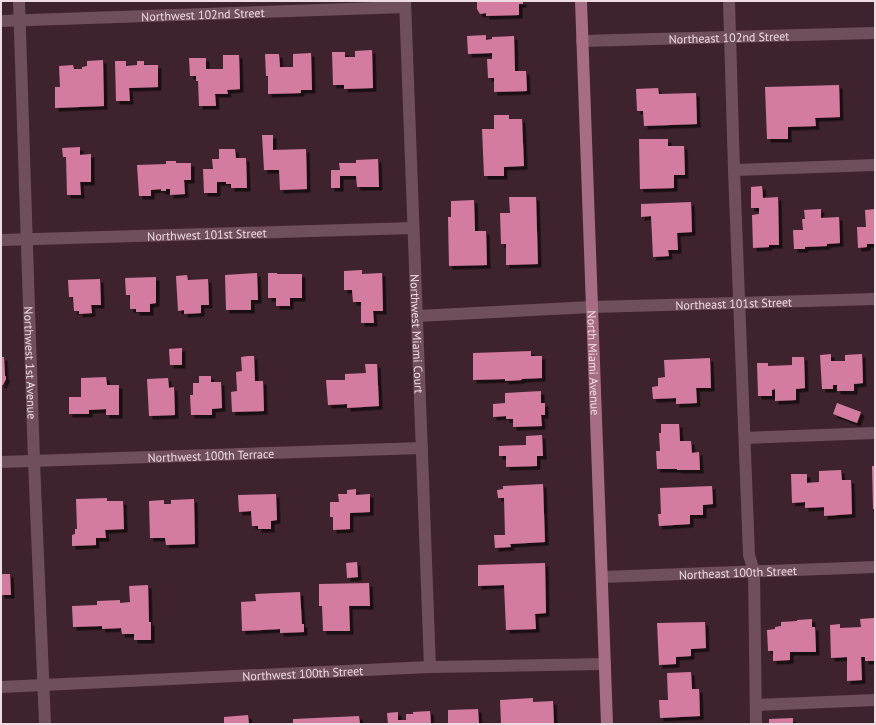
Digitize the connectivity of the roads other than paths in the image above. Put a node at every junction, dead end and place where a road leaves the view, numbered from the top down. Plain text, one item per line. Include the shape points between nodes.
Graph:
1 (19, 1) edge
2 (581, 1) edge
3 (729, 1) edge
4 (405, 4) edge
5 (1, 21) edge
6 (20, 21) junction
7 (875, 33) edge
8 (730, 37) junction
9 (582, 41) junction
10 (875, 165) edge
11 (734, 170) junction
12 (413, 228) junction
13 (27, 239) junction
14 (1, 240) edge
15 (875, 299) edge
16 (739, 303) junction
17 (592, 307) junction
18 (417, 316) junction
19 (875, 433) edge
20 (745, 438) junction
21 (422, 448) junction
22 (34, 461) junction
23 (1, 462) edge
24 (875, 567) edge
25 (754, 571) junction
26 (602, 577) junction
27 (605, 664) junction
28 (430, 667) junction
29 (44, 686) junction
30 (1, 687) edge
31 (875, 700) edge
32 (756, 705) junction
33 (45, 724) edge
34 (607, 724) edge
35 (756, 724) edge

1 - 6 street, Northwest 1st Avenue
2 - 9 main road, North Miami Avenue
3 - 8 street
4 - 6 street, Northwest 102nd Street
4 - 12 street, Northwest Miami Court
5 - 6 street, Northwest 102nd Street
6 - 13 street, Northwest 1st Avenue
7 - 8 street, Northeast 102nd Street
8 - 9 street, Northeast 102nd Street
8 - 11 street
9 - 17 main road, North Miami Avenue
10 - 11 street
11 - 16 street
12 - 13 street, Northwest 101st Street
12 - 18 street, Northwest Miami Court
13 - 14 street, Northwest 101st Street
13 - 22 street, Northwest 1st Avenue
15 - 16 street, Northeast 101st Street
16 - 17 street, Northeast 101st Street
16 - 20 street
17 - 18 street
17 - 26 main road, North Miami Avenue
18 - 21 street, Northwest Miami Court
19 - 20 street
20 - 25 street via 749,556
21 - 22 street, Northwest 100th Terrace
21 - 28 street, Northwest Miami Court
22 - 23 street, Northwest 100th Terrace
22 - 29 street, Northwest 1st Avenue
24 - 25 street, Northeast 100th Street
25 - 26 street, Northeast 100th Street
25 - 32 street
26 - 27 main road, North Miami Avenue
27 - 28 street, Northwest 100th Street
27 - 34 main road, North Miami Avenue
28 - 29 street, Northwest 100th Street
29 - 30 street, Northwest 100th Street
29 - 33 street, Northwest 1st Avenue
31 - 32 street
32 - 35 street

